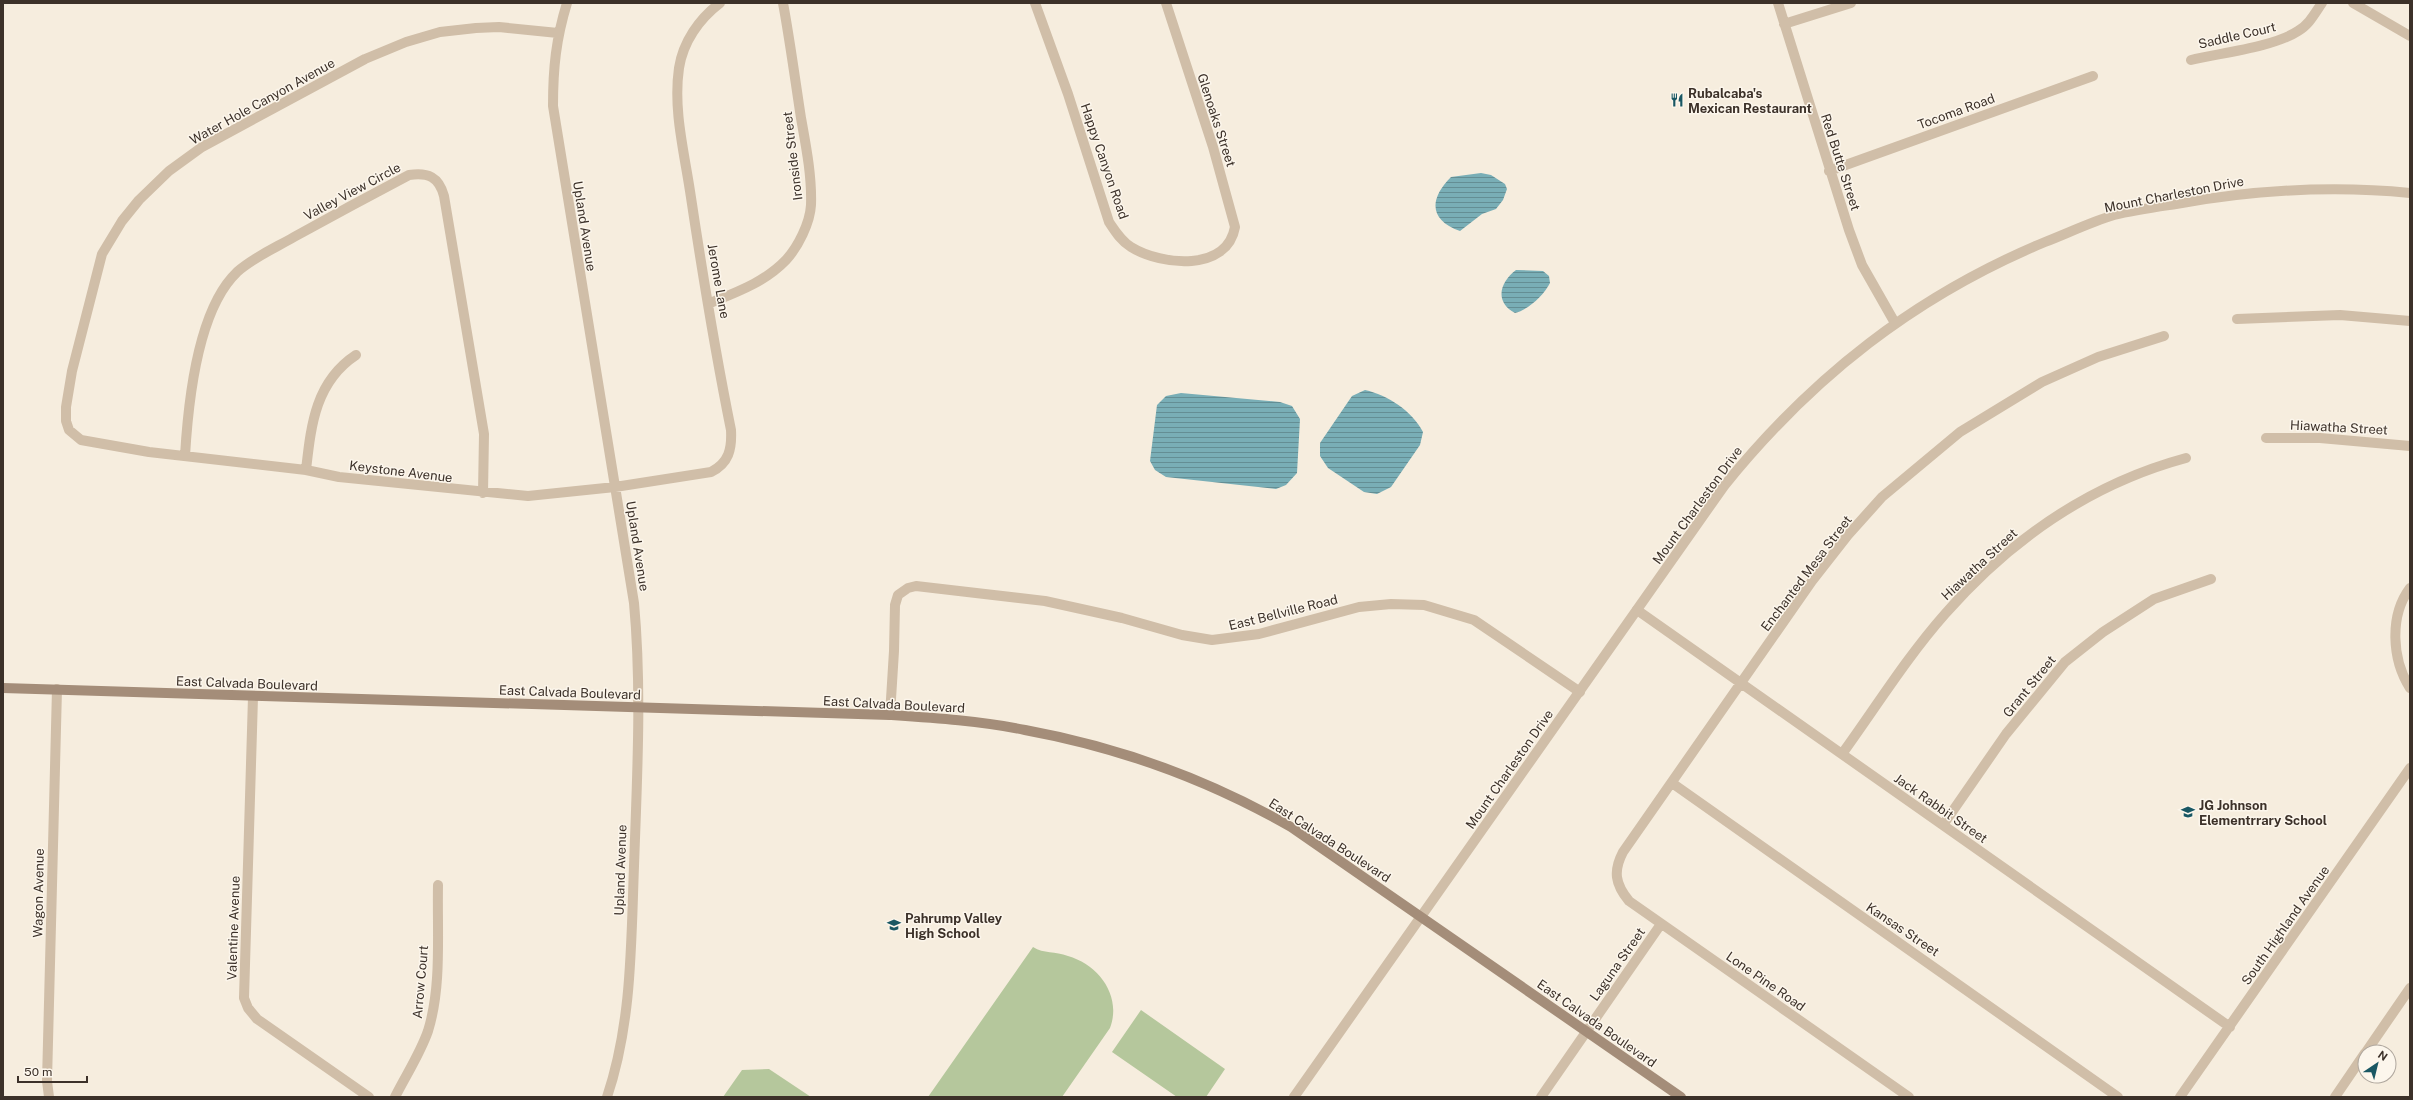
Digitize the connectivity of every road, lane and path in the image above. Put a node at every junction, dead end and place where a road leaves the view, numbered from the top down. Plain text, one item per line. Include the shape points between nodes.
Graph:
1 (567, 3) edge
2 (720, 3) edge
3 (783, 3) edge
4 (1035, 3) edge
5 (1166, 3) edge
6 (1778, 3) edge
7 (1851, 3) edge
8 (2322, 3) edge
9 (2353, 3) edge
10 (1784, 24) junction
11 (558, 33) junction
12 (2410, 36) edge
13 (2190, 60) dead end
14 (2093, 76) dead end
15 (1828, 171) junction
16 (2410, 193) edge
17 (1228, 245) joint
18 (710, 303) junction
19 (2237, 319) dead end
20 (2410, 321) edge
21 (1895, 323) junction
22 (2164, 336) dead end
23 (356, 355) dead end
24 (2266, 438) dead end
25 (2410, 446) edge
26 (185, 456) junction
27 (2186, 458) dead end
28 (306, 470) junction
29 (615, 488) junction
30 (482, 493) junction
31 (2211, 579) dead end
32 (2410, 588) edge
33 (1637, 610) junction
34 (1742, 684) junction
35 (3, 688) edge
36 (2410, 688) edge
37 (57, 689) junction
38 (1580, 692) junction
39 (253, 696) junction
40 (639, 707) junction
41 (890, 715) junction
42 (1842, 754) junction
43 (2410, 768) edge
44 (1672, 782) junction
45 (1943, 825) junction
46 (1616, 880) joint
47 (438, 886) dead end
48 (1423, 916) junction
49 (1661, 924) junction
50 (2410, 988) edge
51 (2230, 1027) junction
52 (1586, 1031) junction
53 (2371, 1044) edge
54 (2357, 1064) edge
55 (49, 1097) edge
56 (369, 1097) edge
57 (395, 1097) edge
58 (607, 1097) edge
59 (1294, 1097) edge
60 (1541, 1097) edge
61 (1681, 1097) edge
62 (1909, 1097) edge
63 (2118, 1097) edge
64 (2180, 1097) edge
65 (2334, 1097) edge

1 - 11 street, Upland Avenue
2 - 18 street, Jerome Lane via 702,19 690,36 681,58 677,86 678,114
3 - 18 street, Ironside Street via 808,161 810,215 800,239 787,259 774,271 757,283
4 - 17 street, Happy Canyon Road via 1068,94 1109,222 1118,235 1146,255 1170,261 1200,260 1216,256
5 - 17 street, Glenoaks Street via 1233,214 1235,227
6 - 10 street, Red Butte Street
7 - 10 street
8 - 13 street, Saddle Court via 2309,22 2298,31 2278,40
9 - 12 street
10 - 15 street, Red Butte Street
11 - 26 street, Water Hole Canyon Avenue via 499,27 476,28 440,32 406,42 365,59 202,147 169,171 139,200 122,221 102,254 72,371 66,421 69,430 81,440
11 - 29 street, Upland Avenue via 553,64 553,106
14 - 15 street, Tocoma Road
15 - 21 street, Red Butte Street via 1862,265
16 - 21 street, Mount Charleston Drive via 2358,189 2274,190 2230,194 2114,216 2020,253 1973,275
18 - 29 street, Jerome Lane via 731,430 730,453 720,468 711,472
19 - 20 street via 2340,315
21 - 33 street, Mount Charleston Drive via 1829,375 1757,445 1724,486
22 - 34 street, Enchanted Mesa Street via 2098,357 2042,382 1976,421 1917,466 1882,497 1848,535 1812,581
23 - 28 street via 339,369 317,405
24 - 25 street, Hiawatha Street via 2320,438
26 - 28 street, Keystone Avenue
26 - 30 street, Valley View Circle via 187,420 202,338 211,314 229,282 253,260 409,175 419,173 436,179 444,196 484,434
27 - 42 street, Hiawatha Street via 2121,480 2078,502 2037,528 2008,551 1943,615
28 - 30 street, Keystone Avenue via 339,477
29 - 30 street, Keystone Avenue via 547,496
29 - 40 street, Upland Avenue via 634,603 638,641
31 - 45 street, Grant Street via 2154,599 2103,632 2065,662 2006,734
32 - 36 street via 2401,602 2396,646 2399,664
33 - 34 street, Jack Rabbit Street
33 - 38 street, Mount Charleston Drive
34 - 42 street, Jack Rabbit Street
34 - 44 street, Enchanted Mesa Street
35 - 37 main road, East Calvada Boulevard
37 - 39 main road, East Calvada Boulevard
37 - 55 street, Wagon Avenue via 48,1004
38 - 41 street, East Bellville Road via 1474,620 1424,605 1359,607 1259,634 1212,640 1045,601 916,586 898,595 895,605
38 - 48 street, Mount Charleston Drive
39 - 40 main road, East Calvada Boulevard
39 - 56 street, Valentine Avenue via 244,998 248,1008 258,1019
40 - 41 main road, East Calvada Boulevard
40 - 58 street, Upland Avenue via 629,987 623,1038
41 - 48 main road, East Calvada Boulevard via 972,722 1026,730 1088,744 1145,761 1257,808 1320,846
42 - 45 street, Jack Rabbit Street
43 - 51 street, South Highland Avenue
44 - 46 street, Enchanted Mesa Street via 1623,852 1617,864
44 - 63 street, Kansas Street
45 - 51 street, Jack Rabbit Street
46 - 49 street, Lone Pine Road via 1620,891 1629,901
47 - 57 street, Arrow Court via 433,1005 428,1031
48 - 52 main road, East Calvada Boulevard
48 - 59 street, Mount Charleston Drive
49 - 52 street, Laguna Street
49 - 62 street, Lone Pine Road
50 - 53 street
51 - 64 street, South Highland Avenue
52 - 60 street, Laguna Street
52 - 61 main road, East Calvada Boulevard
54 - 65 street

